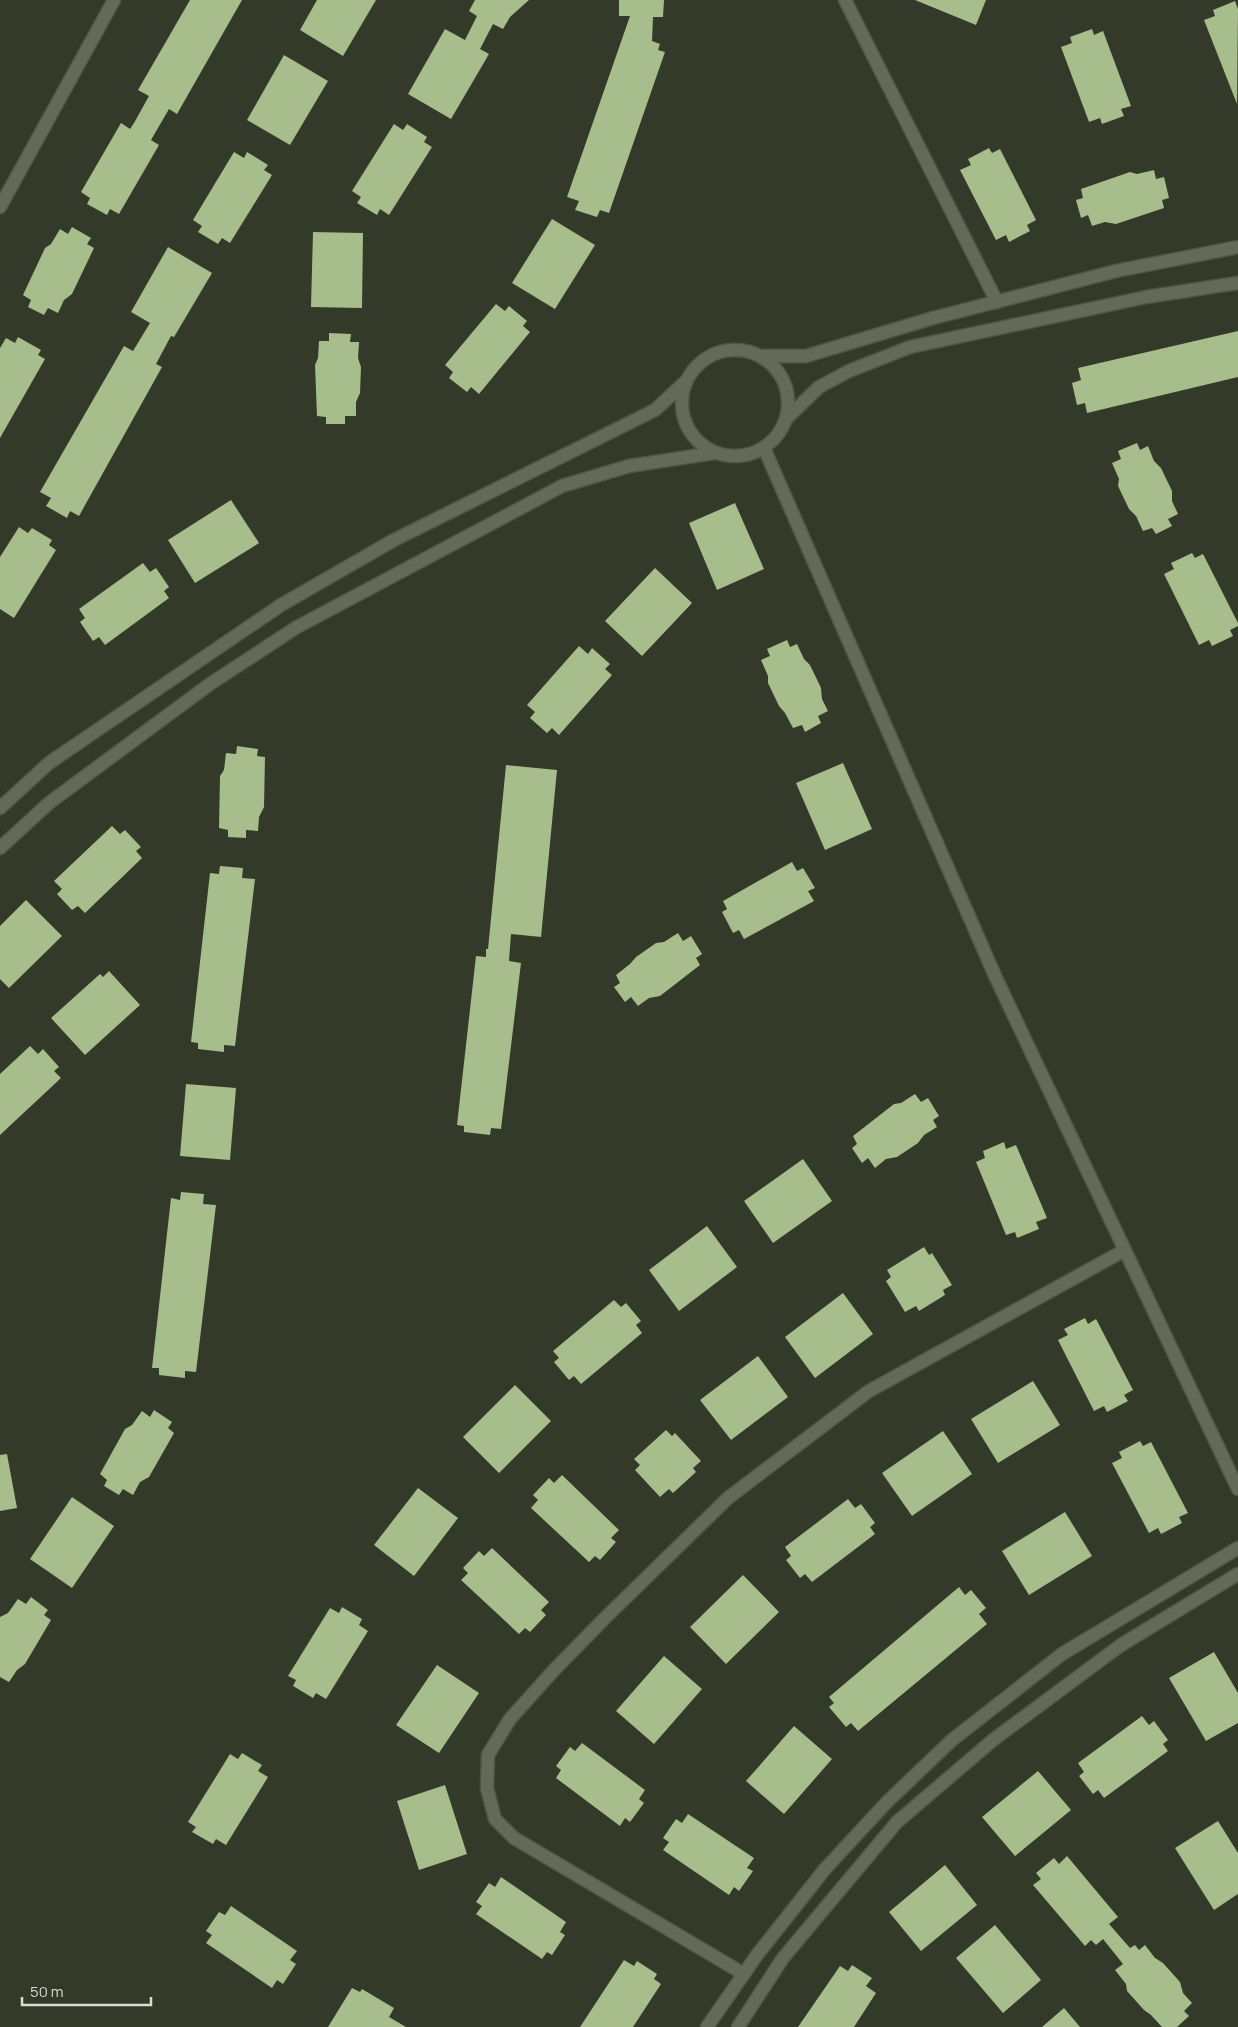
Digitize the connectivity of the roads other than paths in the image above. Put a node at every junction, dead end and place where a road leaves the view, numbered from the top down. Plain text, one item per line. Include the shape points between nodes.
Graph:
1 (114, 0) edge
2 (845, 0) edge
3 (0, 207) edge
4 (1238, 247) edge
5 (1238, 283) edge
6 (997, 302) junction
7 (760, 356) junction
8 (686, 382) junction
9 (786, 419) junction
10 (764, 448) junction
11 (714, 453) junction
12 (0, 808) edge
13 (0, 848) edge
14 (1125, 1250) junction
15 (1238, 1489) edge
16 (1238, 1548) edge
17 (1238, 1574) edge
18 (744, 1974) junction
19 (707, 2027) edge
20 (738, 2027) edge

1 - 3 street
2 - 6 street
4 - 6 street via 1116,270
5 - 9 street via 1146,297 910,347 818,387
6 - 7 street via 806,356
7 - 8 street via 743,350 725,350 694,368
7 - 9 street via 775,367 784,383 788,401
8 - 11 street via 681,398 682,415 689,431
8 - 12 street via 656,410 394,540 281,605 49,763
9 - 10 street
10 - 11 street via 747,455
10 - 14 street via 996,978
11 - 13 street via 630,466 562,486 296,627 210,684 49,803
14 - 15 street
14 - 18 street via 869,1391 728,1498 555,1669 510,1719 488,1755 487,1788 495,1819 514,1838
16 - 18 street via 1062,1654 952,1740 887,1802 825,1869
17 - 20 street via 1121,1645 993,1740 897,1822 783,1958
18 - 19 street

